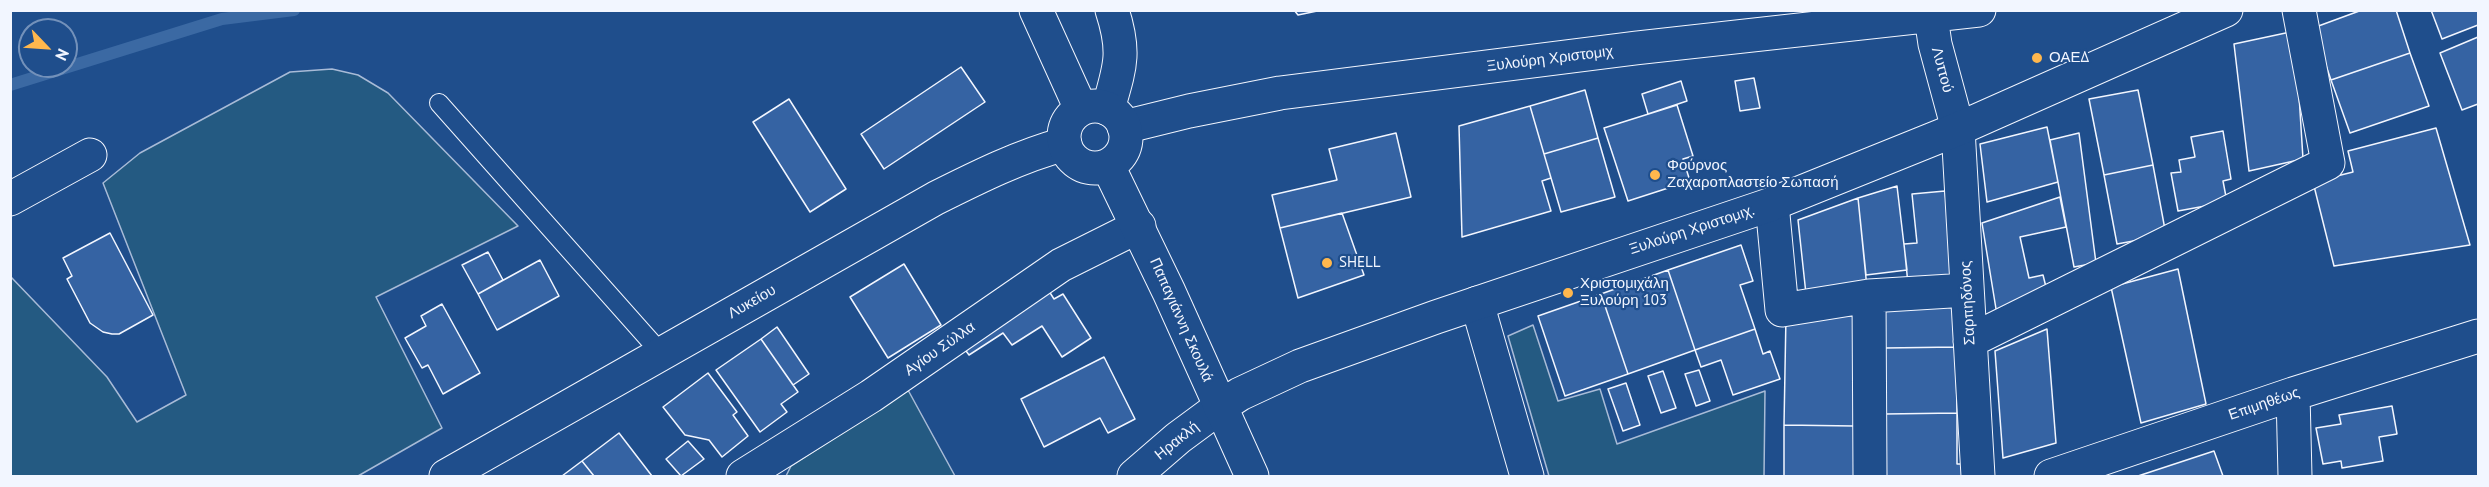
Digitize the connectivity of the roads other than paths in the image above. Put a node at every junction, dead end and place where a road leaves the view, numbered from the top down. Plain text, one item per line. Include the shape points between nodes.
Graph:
1 (1036, 10) edge
2 (1112, 10) edge
3 (1979, 10) edge
4 (2226, 10) edge
5 (2299, 10) edge
6 (1930, 14) edge
7 (439, 103) dead end
8 (1104, 115) junction
9 (1958, 129) junction
10 (1065, 144) junction
11 (90, 155) dead end
12 (1108, 166) junction
13 (10, 199) edge
14 (1772, 204) junction
15 (1139, 226) junction
16 (1967, 290) junction
17 (1869, 296) junction
18 (1477, 303) junction
19 (2478, 336) edge
20 (1970, 341) junction
21 (661, 354) junction
22 (2293, 394) junction
23 (1220, 407) junction
24 (747, 475) edge
25 (446, 477) edge
26 (1134, 477) edge
27 (1252, 477) edge
28 (1527, 477) edge
29 (1870, 477) edge
30 (1978, 477) edge
31 (2050, 477) edge
32 (2295, 477) edge

1 - 8 street
2 - 8 street via 1121,37 1120,66
3 - 6 street, Ξυλούρη Χριστομιχ
4 - 9 street, Ξυλούρη Χριστομιχ.
5 - 20 street via 2328,164
6 - 8 street, Ξυλούρη Χριστομιχ via 1280,93 1189,111
6 - 9 street, Λυττού
7 - 21 lane
8 - 10 street via 1071,118 1065,127
8 - 12 street via 1126,139 1119,157
9 - 14 street, Ξυλούρη Χριστομιχ.
9 - 16 street, Σαρπηδόνος
10 - 12 street via 1080,165
10 - 21 street, Λυκείου via 1012,162 936,198
11 - 13 street
12 - 15 street, Παπαγιάννη Σκουλά
14 - 17 street via 1782,310
14 - 18 street, Ξυλούρη Χριστομιχ.
15 - 23 street, Παπαγιάννη Σκουλά
15 - 24 street, Αγίου Σύλλα via 1061,265 871,396
16 - 17 street
16 - 20 street, Σαρπηδόνος
17 - 29 street
18 - 23 street, Ξυλούρη Χριστομιχ. via 1300,366
18 - 28 street
19 - 22 street, Επιμηθέως
20 - 30 street, Σαρπηδόνος
21 - 25 street, Λυκείου
22 - 31 street, Επιμηθέως
22 - 32 street
23 - 26 street, Ηρακλή
23 - 27 street, Παπαγιάννη Σκουλά

